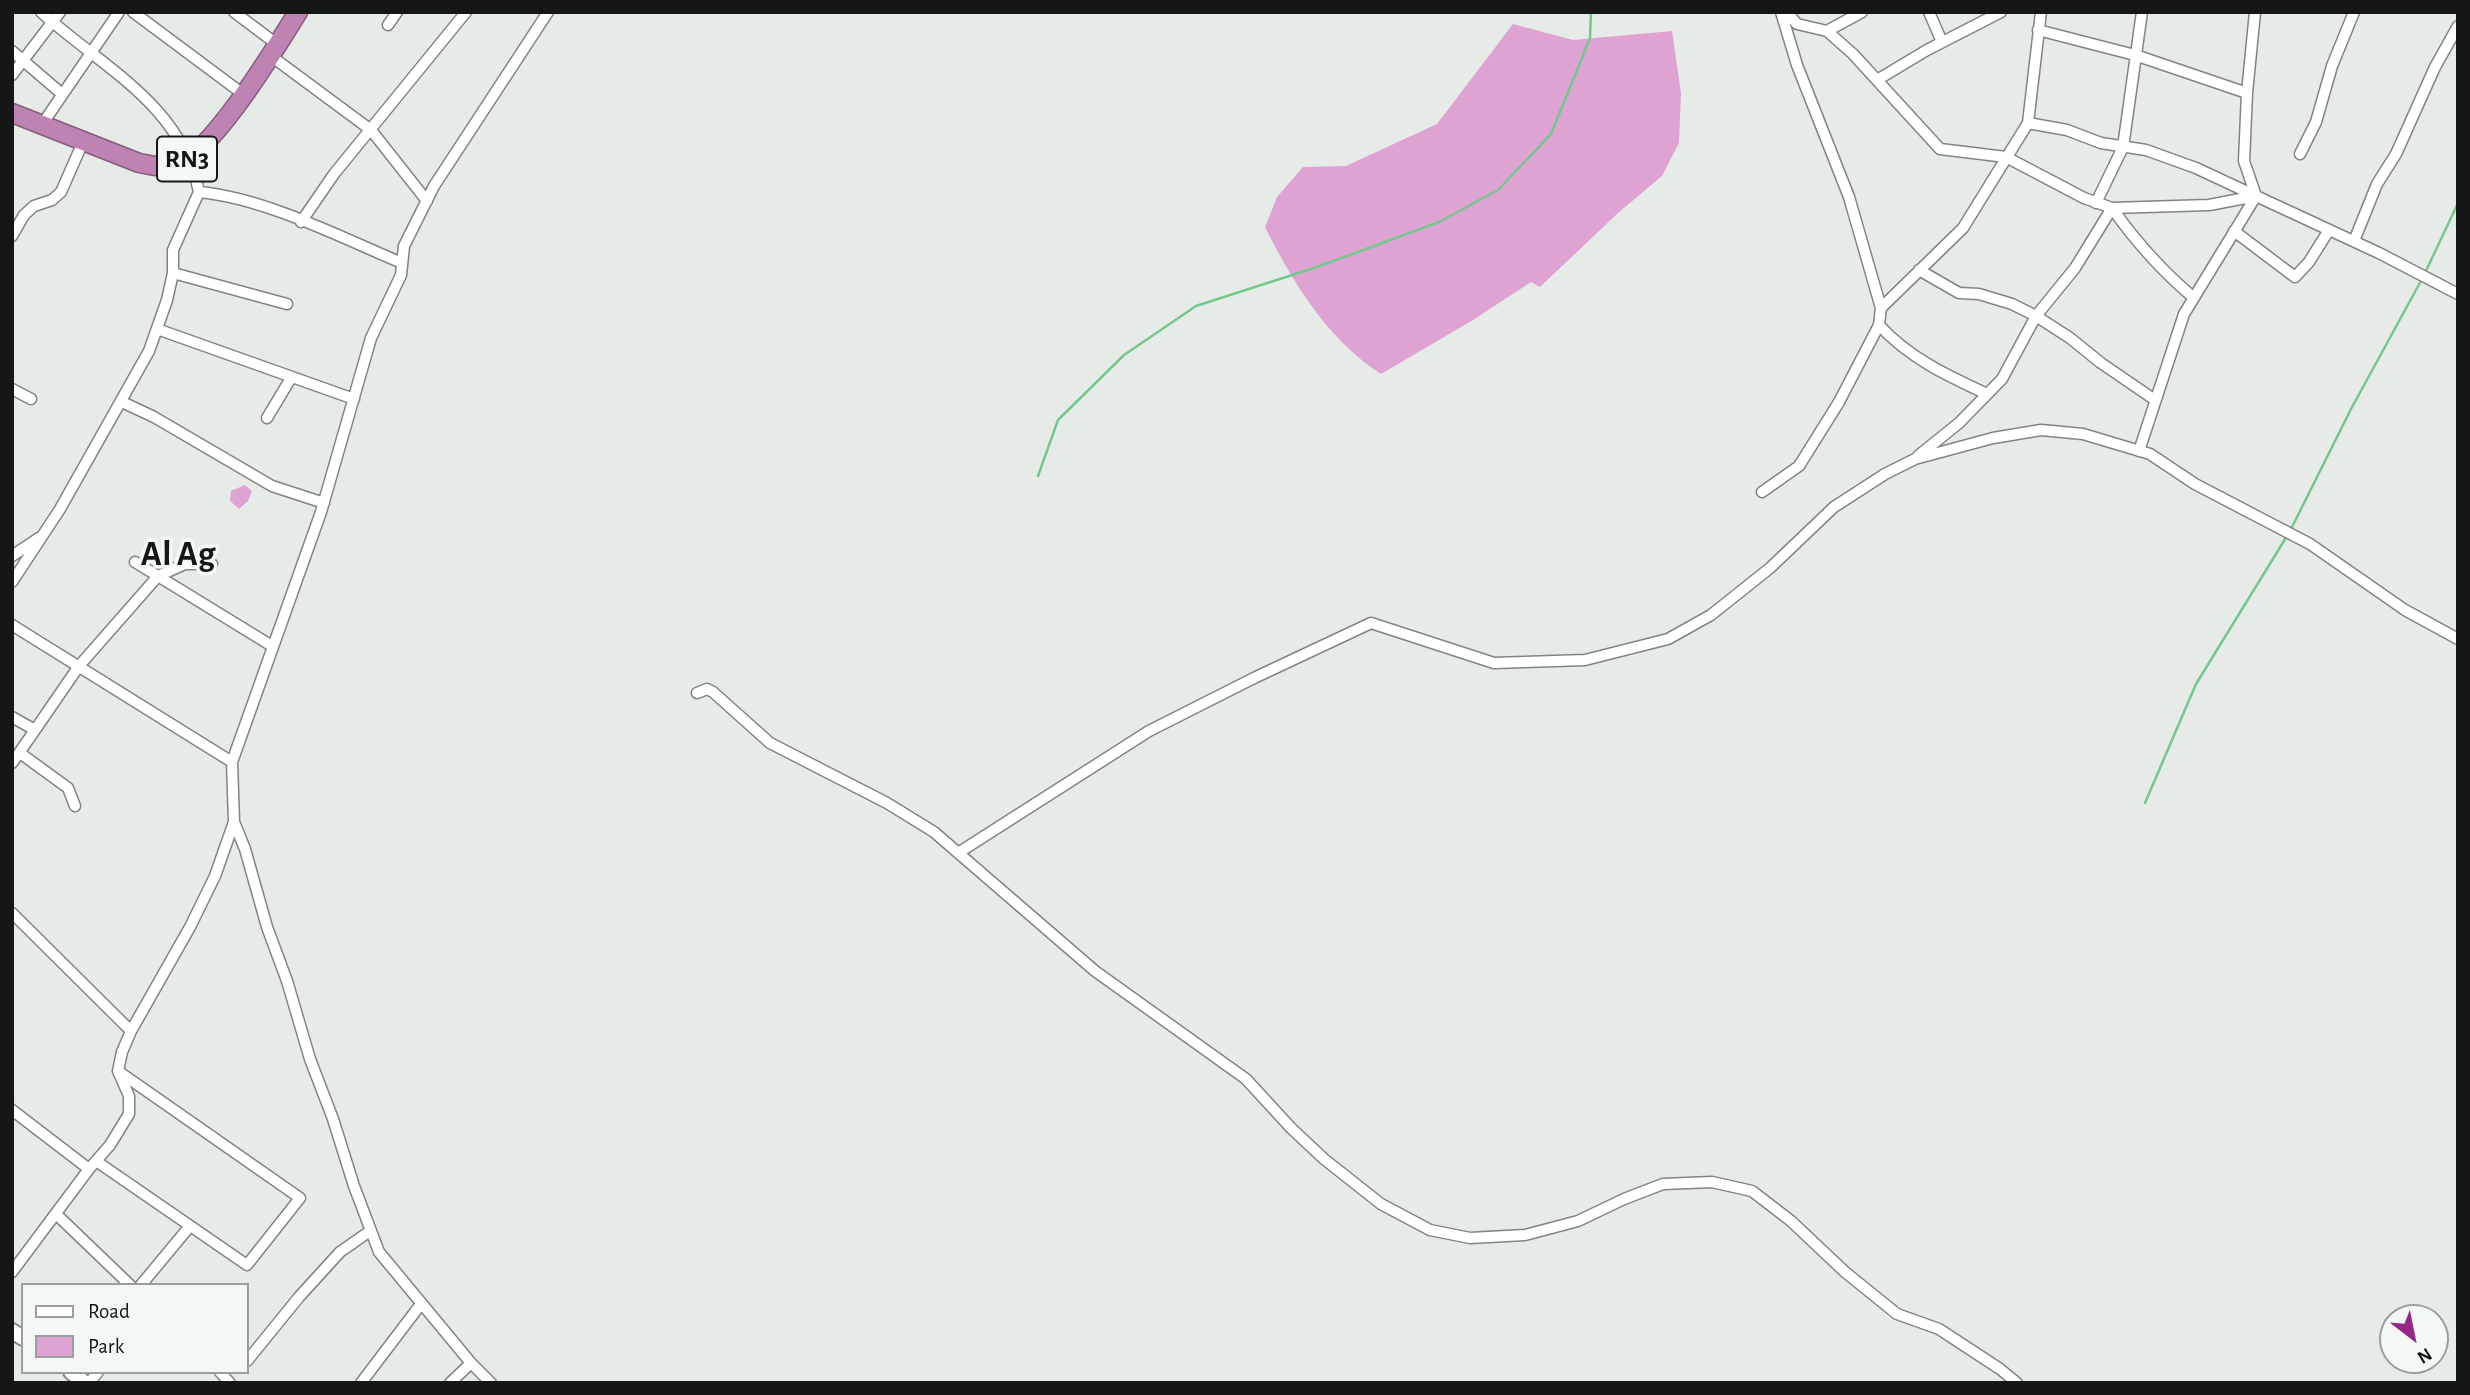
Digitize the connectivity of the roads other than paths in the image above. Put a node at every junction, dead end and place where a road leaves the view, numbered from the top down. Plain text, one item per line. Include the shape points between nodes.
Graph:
1 (41, 12) edge
2 (60, 12) edge
3 (118, 12) edge
4 (133, 12) edge
5 (234, 12) edge
6 (298, 12) edge
7 (397, 12) edge
8 (466, 12) edge
9 (548, 12) edge
10 (1781, 12) edge
11 (1787, 12) edge
12 (1862, 12) edge
13 (1929, 12) edge
14 (2001, 12) edge
15 (2041, 12) edge
16 (2142, 12) edge
17 (2255, 12) edge
18 (2354, 12) edge
19 (52, 22) junction
20 (388, 25) dead end
21 (2458, 26) edge
22 (2038, 30) junction
23 (1827, 31) junction
24 (1942, 42) junction
25 (275, 50) junction
26 (12, 51) edge
27 (91, 54) junction
28 (2135, 55) junction
29 (24, 62) junction
30 (12, 75) edge
31 (1877, 80) junction
32 (2247, 93) junction
33 (62, 94) junction
34 (243, 94) junction
35 (12, 113) edge
36 (2028, 123) junction
37 (41, 126) junction
38 (371, 130) junction
39 (83, 142) junction
40 (2123, 147) junction
41 (2301, 154) dead end
42 (2006, 157) junction
43 (189, 158) junction
44 (199, 192) junction
45 (2256, 196) junction
46 (427, 201) junction
47 (2096, 203) junction
48 (2112, 208) junction
49 (301, 222) junction
50 (2329, 230) junction
51 (2234, 231) junction
52 (12, 236) edge
53 (2354, 241) junction
54 (402, 263) junction
55 (1919, 270) junction
56 (173, 273) junction
57 (2458, 295) edge
58 (2194, 298) junction
59 (287, 304) dead end
60 (1881, 308) junction
61 (2036, 316) junction
62 (1879, 326) junction
63 (157, 329) junction
64 (291, 378) junction
65 (12, 389) edge
66 (1987, 394) junction
67 (31, 399) dead end
68 (354, 399) junction
69 (2155, 400) junction
70 (122, 402) junction
71 (267, 418) dead end
72 (2139, 451) junction
73 (1915, 459) junction
74 (1762, 492) dead end
75 (324, 503) junction
76 (43, 536) junction
77 (12, 556) edge
78 (135, 562) dead end
79 (212, 564) dead end
80 (158, 576) junction
81 (12, 582) edge
82 (12, 625) edge
83 (2458, 639) edge
84 (272, 646) junction
85 (79, 666) junction
86 (696, 693) dead end
87 (12, 717) edge
88 (35, 730) junction
89 (20, 752) junction
90 (232, 762) junction
91 (12, 763) edge
92 (75, 806) dead end
93 (234, 822) junction
94 (958, 853) junction
95 (12, 912) edge
96 (131, 1031) junction
97 (118, 1071) junction
98 (12, 1110) edge
99 (92, 1165) junction
100 (56, 1214) junction
101 (190, 1226) junction
102 (370, 1231) junction
103 (16, 1258) edge
104 (12, 1272) edge
105 (128, 1283) edge
106 (143, 1283) edge
107 (421, 1304) junction
108 (248, 1360) edge
109 (471, 1363) junction
110 (367, 1380) edge
111 (450, 1383) edge
112 (491, 1383) edge
113 (2017, 1383) edge

1 - 19 street
2 - 19 street
3 - 27 street
4 - 34 street
5 - 25 street
6 - 25 highway, RN3
7 - 20 street
8 - 38 street
9 - 46 street
10 - 60 street via 1849,197
11 - 23 street via 1797,24
12 - 23 street
13 - 24 street
14 - 24 street
15 - 22 street
16 - 28 street
17 - 32 street
18 - 41 street
19 - 27 street
19 - 29 street
21 - 53 street via 2396,154 2376,184
22 - 28 street
22 - 36 street
23 - 31 street
24 - 31 street
25 - 34 highway, RN3
25 - 38 street
26 - 29 street
27 - 33 street
27 - 43 street via 153,105 177,134
28 - 32 street
28 - 40 street
29 - 30 street
29 - 33 street
31 - 42 street via 1940,149
32 - 45 street via 2244,161
33 - 37 street
34 - 43 highway, RN3 via 205,145
35 - 37 highway, RN3
36 - 40 street
36 - 42 street
37 - 39 highway, RN3
38 - 46 street
38 - 49 street
39 - 43 highway, RN3 via 158,166
39 - 52 street via 61,192 34,206
40 - 45 street via 2196,168
40 - 47 street
42 - 47 street
42 - 55 street via 1963,228
43 - 44 street
44 - 49 street via 258,204
44 - 56 street via 173,250
45 - 48 street via 2209,205
45 - 50 street
45 - 51 street
46 - 54 street via 404,246
47 - 48 street
48 - 58 street via 2134,239
48 - 61 street via 2075,268
49 - 54 street
50 - 51 street via 2295,277
50 - 53 street
51 - 58 street
53 - 57 street
54 - 68 street via 401,275 371,338
55 - 60 street
55 - 61 street via 1959,293 1979,294
56 - 59 street
56 - 63 street
58 - 69 street via 2184,314
60 - 62 street
61 - 66 street via 2001,379
61 - 69 street
62 - 66 street via 1936,370
62 - 74 street via 1799,466
63 - 64 street
63 - 70 street
64 - 68 street
64 - 71 street
65 - 67 street
66 - 73 street
68 - 75 street
69 - 72 street
70 - 75 street via 272,486
70 - 76 street
72 - 73 street via 2083,434 2041,430
72 - 83 street via 2310,544 2405,611
73 - 94 street via 1835,508 1712,615 1668,639 1585,660 1494,663 1371,623 1149,731
75 - 84 street
76 - 77 street
76 - 81 street
78 - 80 street
79 - 80 street via 185,564
80 - 84 street
80 - 85 street
82 - 85 street
84 - 90 street
85 - 88 street
85 - 90 street
86 - 94 street via 713,691 770,743 887,803
87 - 88 street
88 - 89 street
89 - 91 street
89 - 92 street via 68,788
90 - 93 street
93 - 96 street via 190,927
93 - 102 street
94 - 113 street via 1095,971 1246,1079 1324,1159 1381,1204 1430,1230 1471,1238 1525,1236 1578,1221 1663,1184 1712,1182 1752,1191 1897,1314 1939,1329
95 - 96 street
96 - 97 street
97 - 99 street via 129,1096 129,1114
97 - 101 street via 300,1198 247,1265
98 - 99 street
99 - 100 street
99 - 101 street
100 - 103 street
100 - 105 street
101 - 106 street
102 - 107 street via 379,1252
102 - 108 street via 340,1252
103 - 104 street
107 - 109 street
107 - 110 street
109 - 111 street
109 - 112 street

